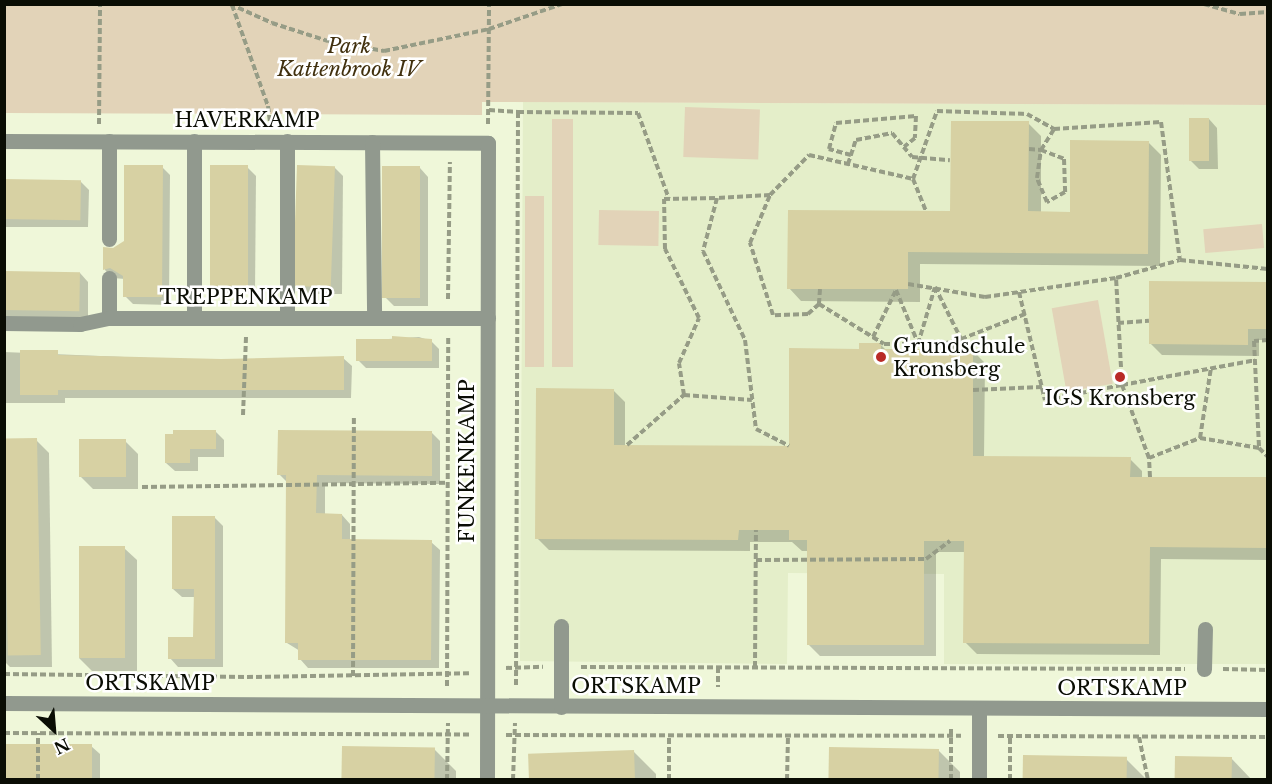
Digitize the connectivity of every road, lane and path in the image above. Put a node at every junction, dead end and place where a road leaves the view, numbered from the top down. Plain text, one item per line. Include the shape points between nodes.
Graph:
1 (100, 4) edge
2 (489, 4) edge
3 (562, 4) edge
4 (927, 4) edge
5 (940, 4) edge
6 (1204, 4) edge
7 (231, 5) edge
8 (1268, 12) edge
9 (489, 29) junction
10 (489, 110) junction
11 (518, 112) junction
12 (1054, 129) junction
13 (4, 141) edge
14 (104, 141) junction
15 (194, 141) junction
16 (279, 141) junction
17 (372, 142) junction
18 (450, 142) junction
19 (488, 143) junction
20 (904, 147) junction
21 (1029, 148) dead end
22 (1041, 150) junction
23 (851, 155) junction
24 (1064, 159) junction
25 (1070, 159) dead end
26 (920, 160) junction
27 (950, 160) dead end
28 (848, 164) junction
29 (913, 179) junction
30 (770, 195) junction
31 (717, 198) junction
32 (669, 199) junction
33 (926, 211) dead end
34 (109, 239) dead end
35 (1180, 260) junction
36 (1268, 268) edge
37 (109, 278) dead end
38 (1116, 278) junction
39 (908, 284) dead end
40 (935, 286) junction
41 (820, 289) dead end
42 (1019, 292) junction
43 (819, 304) junction
44 (1025, 314) junction
45 (246, 317) junction
46 (287, 317) junction
47 (374, 317) junction
48 (109, 318) junction
49 (194, 318) junction
50 (448, 318) junction
51 (488, 318) junction
52 (1149, 321) dead end
53 (1118, 322) junction
54 (4, 323) edge
55 (873, 337) junction
56 (961, 339) junction
57 (1268, 340) edge
58 (918, 344) junction
59 (950, 349) dead end
60 (1255, 360) junction
61 (1211, 368) junction
62 (1122, 386) junction
63 (1042, 387) junction
64 (973, 390) dead end
65 (684, 395) junction
66 (752, 400) junction
67 (243, 415) dead end
68 (354, 416) dead end
69 (1200, 438) junction
70 (627, 445) dead end
71 (789, 446) dead end
72 (1259, 448) junction
73 (1268, 457) edge
74 (1149, 458) junction
75 (1150, 477) dead end
76 (354, 483) junction
77 (448, 483) junction
78 (142, 487) dead end
79 (756, 530) dead end
80 (950, 541) dead end
81 (756, 560) junction
82 (561, 626) dead end
83 (1204, 629) dead end
84 (517, 666) junction
85 (561, 667) junction
86 (755, 667) junction
87 (1204, 669) junction
88 (1268, 669) edge
89 (487, 670) junction
90 (4, 674) edge
91 (353, 676) junction
92 (447, 676) junction
93 (4, 703) edge
94 (448, 706) junction
95 (487, 706) junction
96 (516, 707) junction
97 (561, 707) junction
98 (952, 708) junction
99 (980, 709) junction
100 (1268, 709) edge
101 (4, 733) edge
102 (38, 734) junction
103 (448, 735) junction
104 (487, 735) junction
105 (514, 735) junction
106 (669, 735) junction
107 (788, 736) junction
108 (951, 736) junction
109 (979, 736) junction
110 (1010, 736) junction
111 (1139, 737) junction
112 (1268, 737) edge
113 (38, 780) edge
114 (447, 780) edge
115 (487, 780) edge
116 (513, 780) edge
117 (669, 780) edge
118 (787, 780) edge
119 (951, 780) edge
120 (979, 780) edge
121 (1010, 780) edge
122 (1148, 780) edge

1 - 14 path
2 - 9 path
3 - 9 path
4 - 5 path
6 - 8 path via 1240,14
7 - 9 path via 328,41 384,51
7 - 16 path
9 - 10 path
10 - 11 path
10 - 19 path
11 - 32 path via 639,114
11 - 84 path
12 - 22 path
12 - 26 path via 1027,114 937,111
12 - 35 path via 1161,122
13 - 14 street, HAVERKAMP
14 - 15 street, HAVERKAMP
14 - 34 street
15 - 16 street, HAVERKAMP
15 - 49 street
16 - 17 street, HAVERKAMP
16 - 46 street
17 - 18 street, HAVERKAMP
17 - 47 street
18 - 19 street, HAVERKAMP
18 - 50 path
19 - 51 street, FUNKENKAMP
20 - 23 path via 892,133 856,140
20 - 23 path via 915,138 916,116 836,123 829,149
20 - 26 path
21 - 22 path
22 - 24 path
22 - 24 path via 1037,178 1047,202 1065,192
23 - 28 path
24 - 25 path
26 - 27 path
26 - 29 path
28 - 29 path
28 - 30 path via 809,155
29 - 33 path
30 - 31 path
30 - 43 path via 750,243 773,315 808,314
31 - 32 path
31 - 66 path via 704,251 746,340
32 - 65 path via 664,199 665,249 699,318 679,363
35 - 36 path
35 - 38 path
37 - 48 street
38 - 42 path
38 - 53 path
39 - 40 path
40 - 42 path via 985,297
40 - 56 path
40 - 58 path
41 - 43 path
42 - 44 path
43 - 55 path
44 - 56 path
44 - 63 path
45 - 46 street, TREPPENKAMP
45 - 49 street, TREPPENKAMP
45 - 67 path
46 - 47 street, TREPPENKAMP
47 - 50 street, TREPPENKAMP
48 - 49 street, TREPPENKAMP
48 - 54 street, TREPPENKAMP via 80,324
50 - 51 street, TREPPENKAMP
50 - 77 path
51 - 89 street, FUNKENKAMP
52 - 53 path
53 - 62 path
55 - 58 path via 884,344
55 - 58 path via 896,290
56 - 58 path
56 - 59 path
57 - 60 path via 1254,340
60 - 61 path
60 - 72 path
61 - 62 path
61 - 69 path
62 - 63 path via 1045,400
62 - 74 path
63 - 64 path
65 - 66 path
65 - 70 path
66 - 71 path via 756,429
68 - 76 path
69 - 72 path
69 - 74 path
72 - 73 path
74 - 75 path
76 - 77 path
76 - 78 path
76 - 91 path
77 - 92 path
79 - 81 path
80 - 81 path via 926,559
81 - 86 path
82 - 85 street
83 - 87 street
84 - 85 path
84 - 89 path
84 - 96 path
85 - 86 path
85 - 97 street
86 - 87 path
87 - 88 path
89 - 92 path
89 - 95 street, FUNKENKAMP
90 - 91 path
91 - 92 path
92 - 94 path
93 - 94 street, ORTSKAMP
94 - 95 street, ORTSKAMP
94 - 103 path
95 - 96 street, ORTSKAMP
95 - 104 street, FUNKENKAMP
96 - 97 street, ORTSKAMP
96 - 105 path
97 - 98 street, ORTSKAMP
98 - 99 street, ORTSKAMP
98 - 108 path
99 - 100 street, ORTSKAMP
99 - 109 street
101 - 102 path
102 - 103 path
102 - 113 path
103 - 104 path
103 - 114 path
104 - 105 path
104 - 115 street, FUNKENKAMP
105 - 106 path
105 - 116 path
106 - 107 path
106 - 117 path
107 - 108 path
107 - 118 path
108 - 109 path
108 - 119 path
109 - 110 path
109 - 120 street
110 - 111 path
110 - 121 path
111 - 112 path
111 - 122 path

